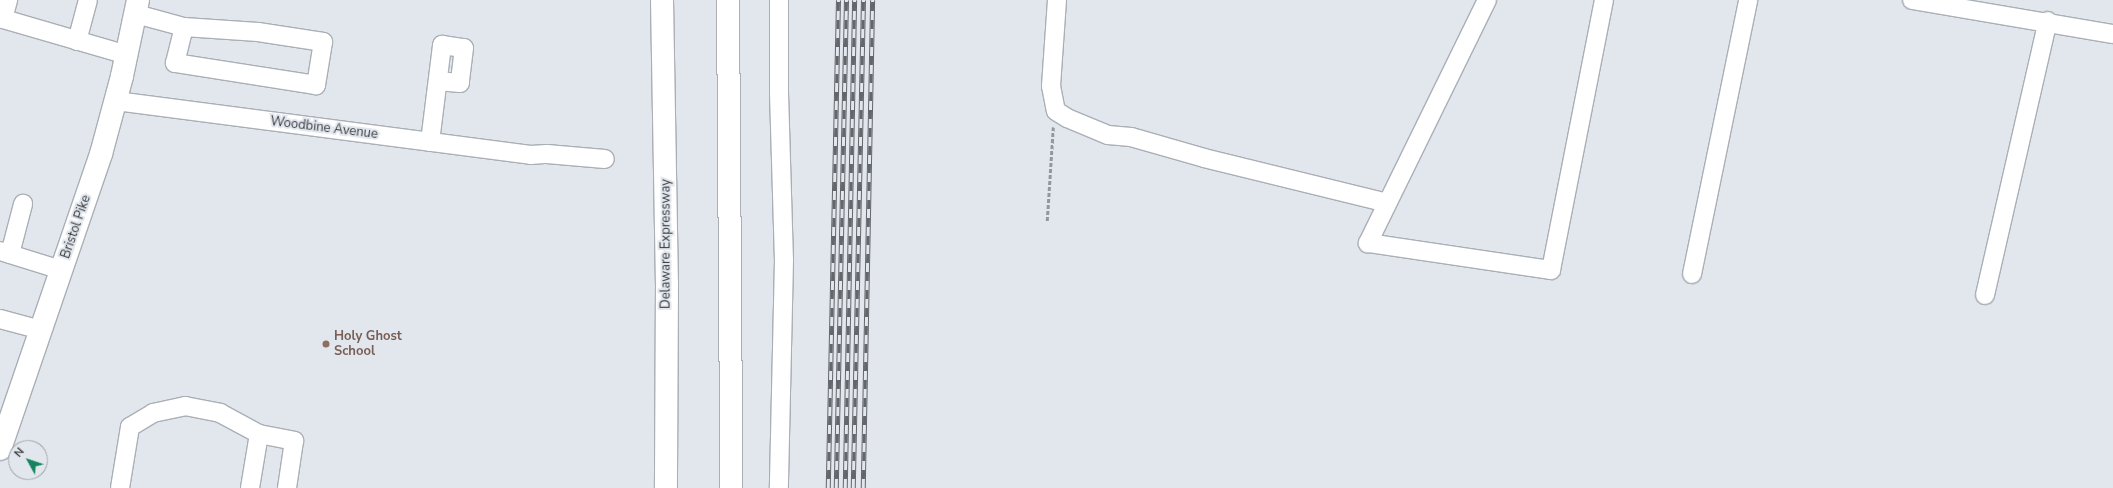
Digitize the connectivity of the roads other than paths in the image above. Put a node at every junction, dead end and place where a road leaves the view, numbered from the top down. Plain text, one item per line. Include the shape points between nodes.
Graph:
1 (8, 0) edge
2 (88, 0) edge
3 (662, 0) edge
4 (728, 0) edge
5 (779, 0) edge
6 (1057, 0) edge
7 (1487, 0) edge
8 (1604, 0) edge
9 (1748, 0) edge
10 (1912, 0) edge
11 (137, 7) edge
12 (2, 19) edge
13 (2048, 21) junction
14 (184, 27) junction
15 (2113, 34) edge
16 (77, 41) junction
17 (127, 55) junction
18 (438, 81) dead end
19 (116, 101) junction
20 (430, 142) junction
21 (604, 159) dead end
22 (1387, 203) junction
23 (23, 204) dead end
24 (5, 253) edge
25 (62, 270) junction
26 (1692, 274) dead end
27 (1985, 295) dead end
28 (0, 319) edge
29 (41, 330) junction
30 (259, 434) junction
31 (0, 449) edge
32 (120, 488) edge
33 (250, 488) edge
34 (287, 488) edge
35 (666, 488) edge
36 (731, 488) edge
37 (779, 488) edge

1 - 12 street
2 - 16 street
3 - 35 main road, Delaware Expressway via 667,284
4 - 36 main road
5 - 37 street via 778,93 784,260
6 - 22 street via 1050,86 1056,110 1078,124 1108,134 1131,137 1204,158
7 - 22 street
8 - 22 street via 1551,270 1368,244
9 - 26 street
10 - 13 street
11 - 14 street
11 - 17 main road, Bristol Pike
12 - 16 street
13 - 15 street
13 - 27 street
14 - 14 street via 258,32 323,42 316,84 175,63
16 - 17 street
17 - 19 main road, Bristol Pike
18 - 20 street
19 - 20 street, Woodbine Avenue
19 - 25 main road, Bristol Pike
20 - 21 street, Woodbine Avenue via 531,155
23 - 24 street
24 - 25 street
25 - 29 main road, Bristol Pike
28 - 29 street
29 - 31 main road, Bristol Pike
30 - 32 street via 220,413 185,406 153,413 130,427
30 - 33 street
30 - 34 street via 294,441

